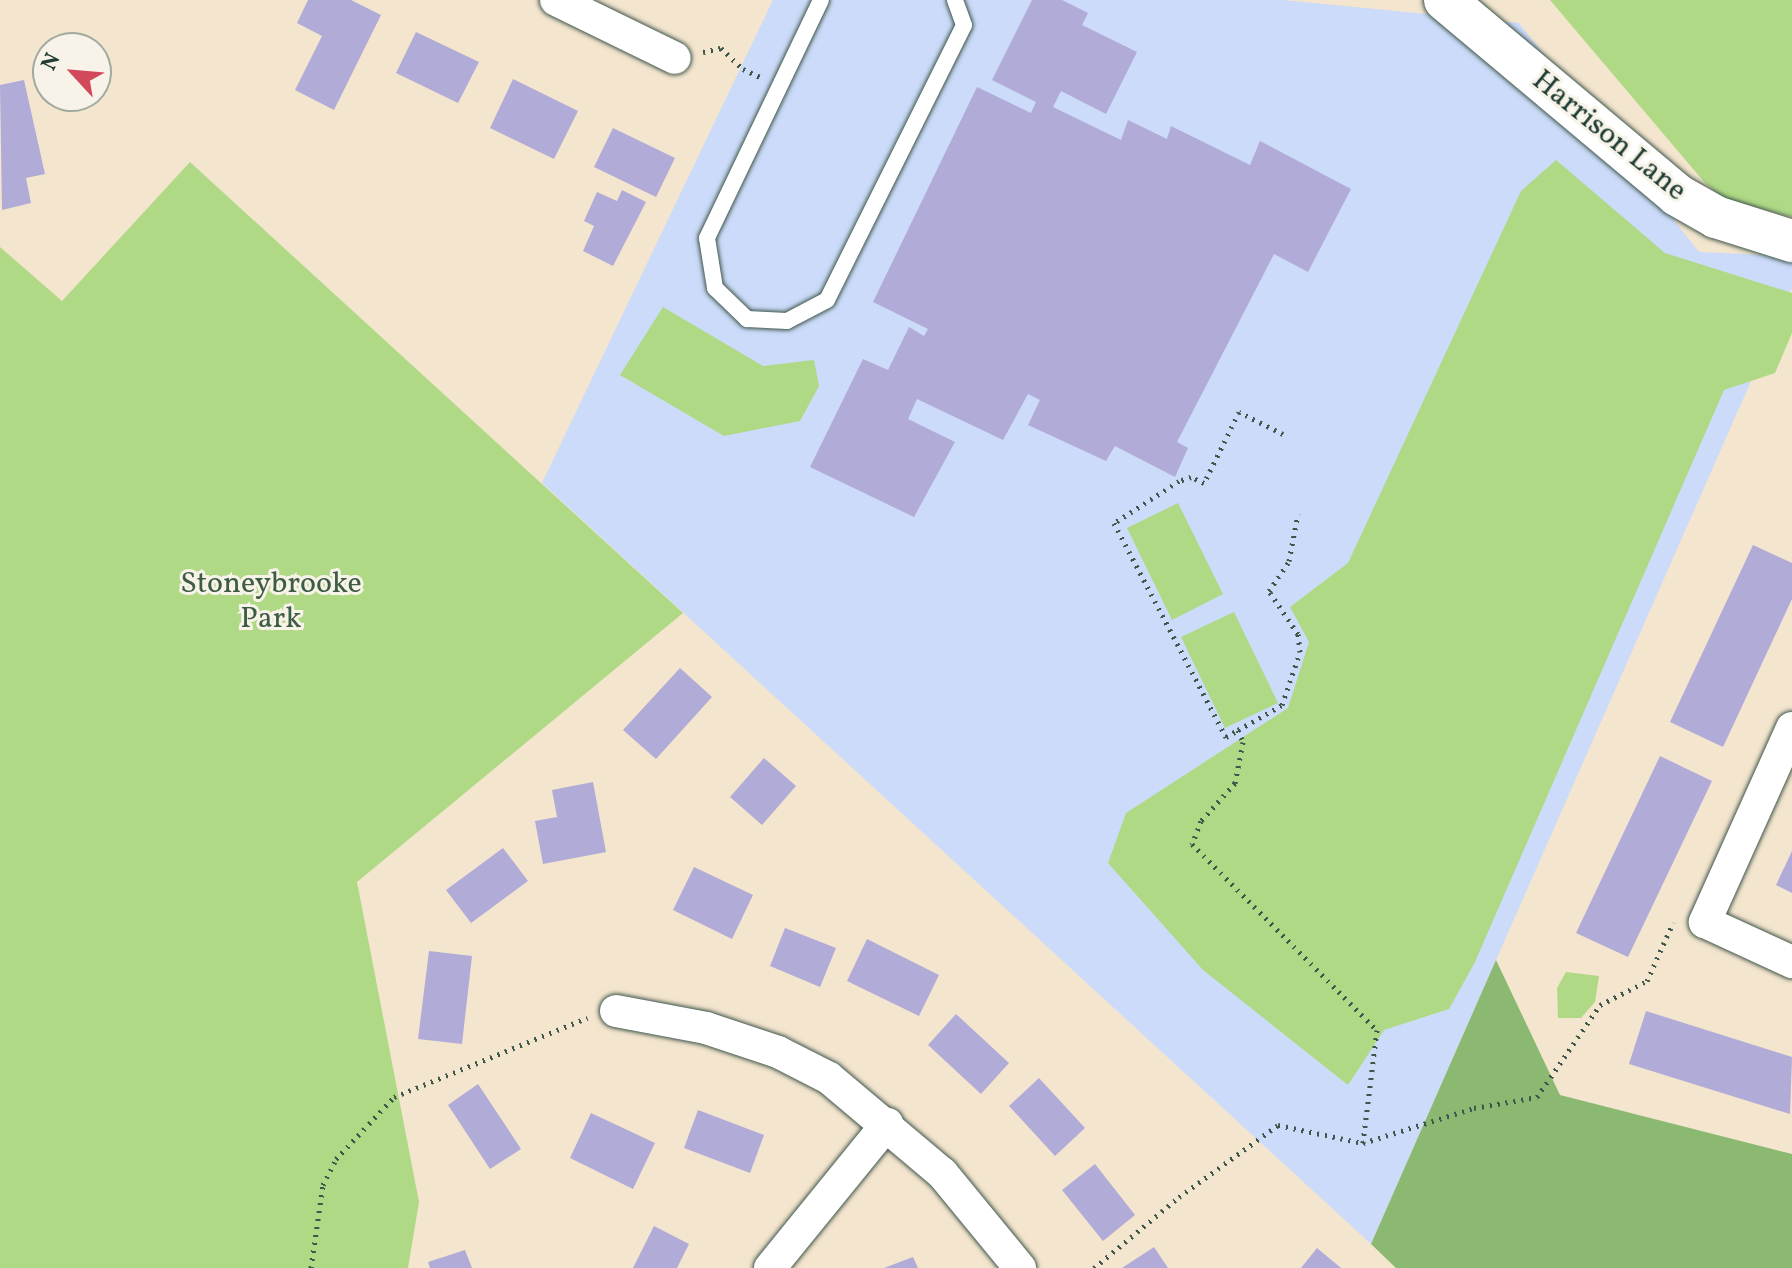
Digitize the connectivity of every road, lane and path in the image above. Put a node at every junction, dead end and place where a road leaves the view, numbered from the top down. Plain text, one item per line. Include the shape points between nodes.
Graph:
1 (556, 0) edge
2 (821, 0) edge
3 (955, 0) edge
4 (1445, 0) edge
5 (675, 58) joint
6 (779, 84) junction
7 (1792, 241) edge
8 (1283, 434) dead end
9 (1298, 514) dead end
10 (1792, 728) edge
11 (1238, 730) junction
12 (1705, 922) junction
13 (1792, 962) edge
14 (616, 1011) joint
15 (887, 1124) junction
16 (1363, 1143) junction
17 (311, 1268) edge
18 (770, 1268) edge
19 (1020, 1268) edge
20 (1094, 1268) edge

1 - 5 street
2 - 6 lane
3 - 6 lane via 964,25 827,300 787,321 747,319 715,288 707,238
4 - 7 street, Harrison Lane via 1677,195 1716,217
5 - 6 path via 721,48 743,69
8 - 11 path via 1239,412 1204,483 1191,477 1179,481 1114,523 1226,737
9 - 11 path via 1289,561 1269,591 1298,634 1300,652 1282,705
10 - 12 street
11 - 16 path via 1243,753 1235,783 1201,821 1192,844 1377,1030
12 - 13 street
12 - 16 path via 1678,912 1647,981 1600,1005 1537,1097 1474,1108
14 - 15 street via 706,1028 778,1052 829,1078
14 - 17 path via 561,1024 394,1097 336,1159 323,1185
15 - 18 street
15 - 19 street via 942,1173
16 - 20 path via 1278,1125

